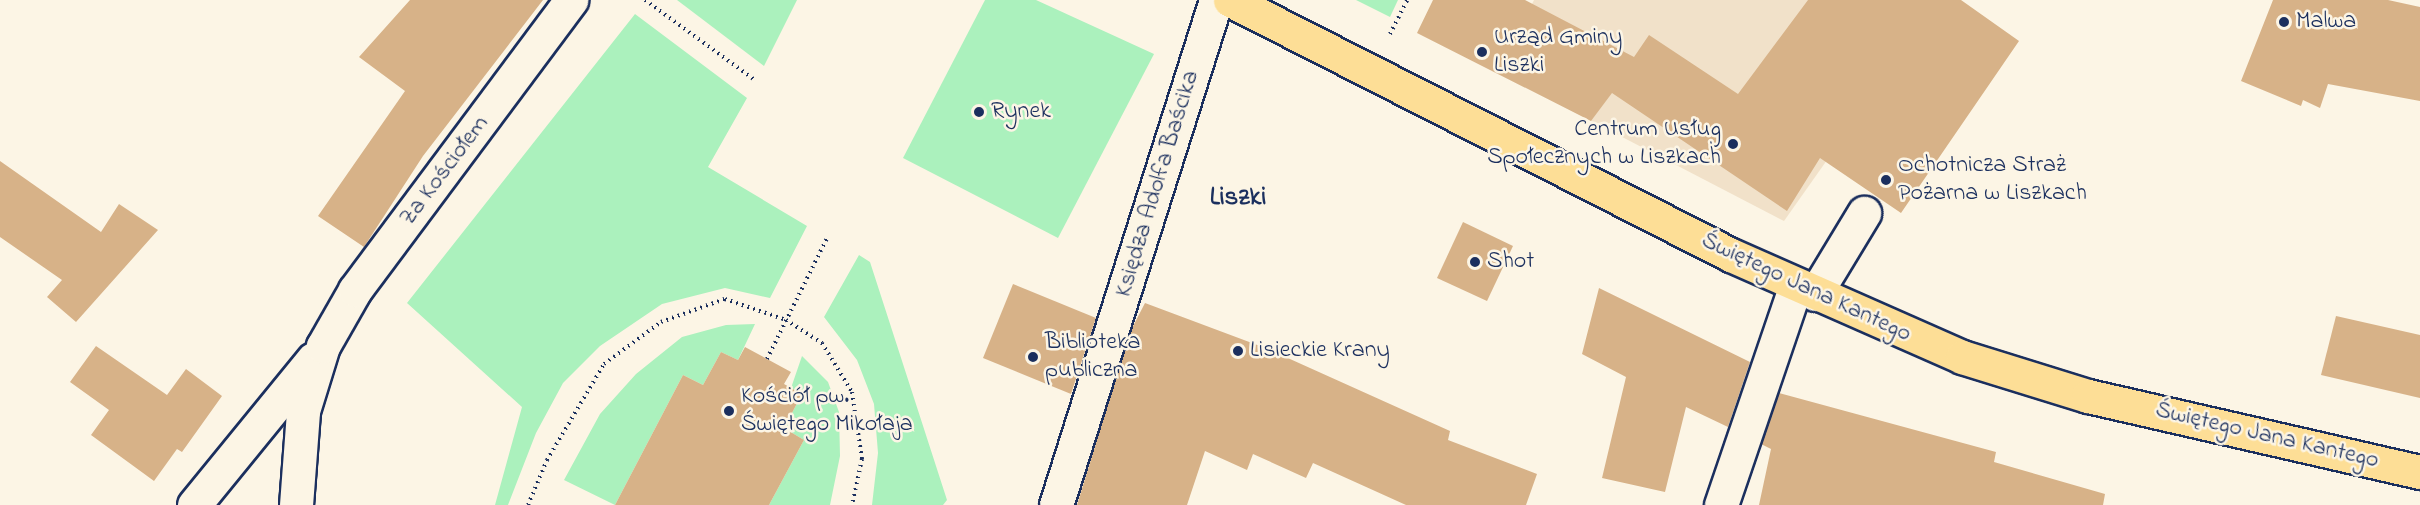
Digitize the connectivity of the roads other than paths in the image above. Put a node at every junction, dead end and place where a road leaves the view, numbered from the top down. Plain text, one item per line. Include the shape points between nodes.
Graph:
1 (571, 0) edge
2 (1216, 0) edge
3 (1230, 0) edge
4 (1864, 213) dead end
5 (1805, 289) junction
6 (323, 346) junction
7 (2420, 471) edge
8 (194, 505) edge
9 (296, 505) edge
10 (1056, 505) edge
11 (1721, 505) edge

1 - 6 street, Za Kościołem via 355,290
2 - 10 street, Księdza Adolfa Baścika
3 - 5 main road, Świętego Jana Kantego
4 - 5 street
5 - 7 main road, Świętego Jana Kantego via 1962,357 2088,396
5 - 11 street
6 - 8 street, Za Kościołem
6 - 9 street, Za Kościołem via 303,411

